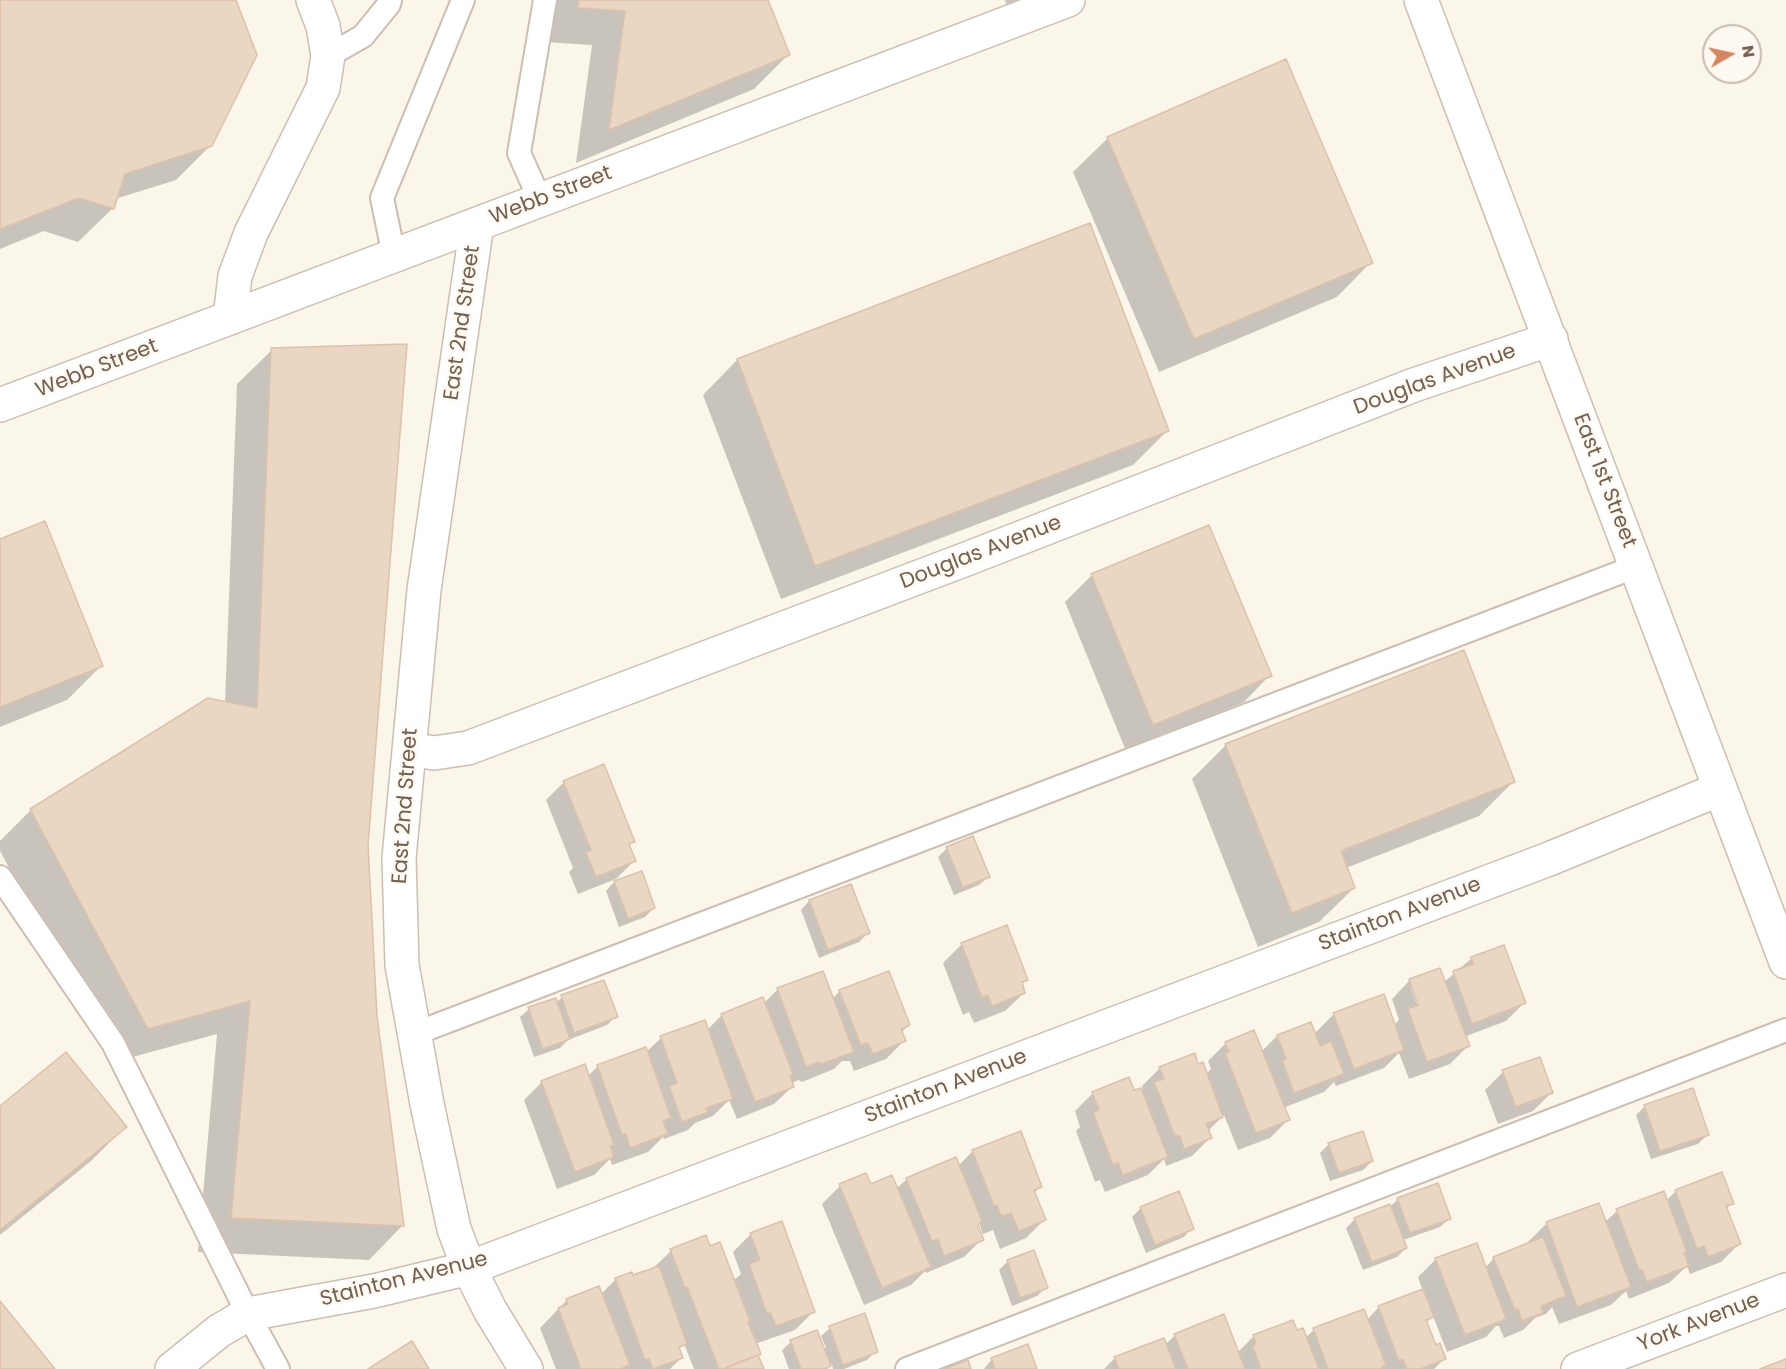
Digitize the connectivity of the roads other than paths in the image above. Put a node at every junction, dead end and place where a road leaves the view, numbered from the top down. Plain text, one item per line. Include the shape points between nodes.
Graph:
1 (313, 0) edge
2 (390, 0) edge
3 (463, 0) edge
4 (545, 0) edge
5 (1068, 0) edge
6 (1421, 0) edge
7 (328, 56) junction
8 (540, 200) junction
9 (477, 224) junction
10 (394, 256) junction
11 (230, 318) junction
12 (1551, 339) junction
13 (0, 405) edge
14 (1636, 566) junction
15 (409, 749) junction
16 (1720, 789) junction
17 (0, 877) edge
18 (1786, 962) edge
19 (1786, 1030) edge
20 (414, 1034) junction
21 (469, 1268) junction
22 (1786, 1290) edge
23 (248, 1314) junction
24 (172, 1369) edge
25 (278, 1369) edge
26 (526, 1369) edge
27 (907, 1369) edge
28 (1578, 1369) edge

1 - 7 street
2 - 7 lane via 363,36
3 - 10 lane via 382,198
4 - 8 lane via 519,153
5 - 8 street, Webb Street
6 - 12 street, East 1st Street
7 - 11 street via 323,88 251,233 235,276
8 - 9 street, Webb Street
9 - 10 street, Webb Street
9 - 15 street, East 2nd Street via 424,590
10 - 11 street, Webb Street
11 - 13 street, Webb Street
12 - 14 street, East 1st Street
12 - 15 street, Douglas Avenue via 1414,385 468,748 434,753
14 - 16 street, East 1st Street
14 - 20 lane
15 - 20 street, East 2nd Street via 400,870 402,964
16 - 18 street, East 1st Street
16 - 21 street, Stainton Avenue via 1549,859
17 - 23 lane via 113,1043
19 - 27 lane
20 - 21 street, East 2nd Street via 454,1229
21 - 23 street, Stainton Avenue via 375,1291
21 - 26 street, East 2nd Street
22 - 28 street, York Avenue
23 - 24 street, Stainton Avenue via 219,1331
23 - 25 lane

